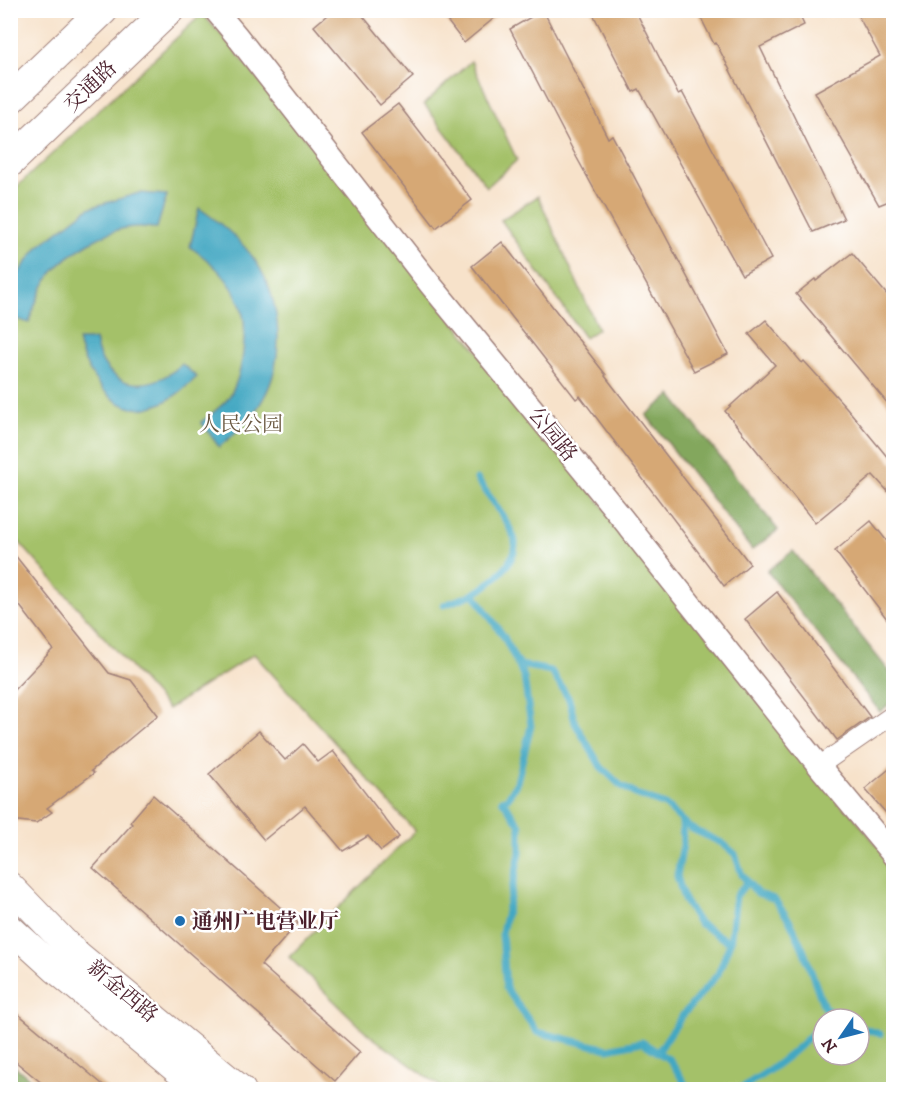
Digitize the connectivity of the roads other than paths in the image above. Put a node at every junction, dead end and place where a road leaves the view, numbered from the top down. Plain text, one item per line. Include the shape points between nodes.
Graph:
1 (103, 10) edge
2 (169, 10) edge
3 (214, 10) edge
4 (10, 99) edge
5 (10, 162) edge
6 (894, 714) edge
7 (819, 766) junction
8 (894, 856) edge
9 (10, 886) edge
10 (10, 928) edge
11 (201, 1089) edge
12 (242, 1089) edge

1 - 4 main road
2 - 5 main road, 交通路
3 - 7 street, 公园路
6 - 7 street
7 - 8 street, 公园路
9 - 12 main road, 新金西路 via 70,948
10 - 11 main road, 新金西路

